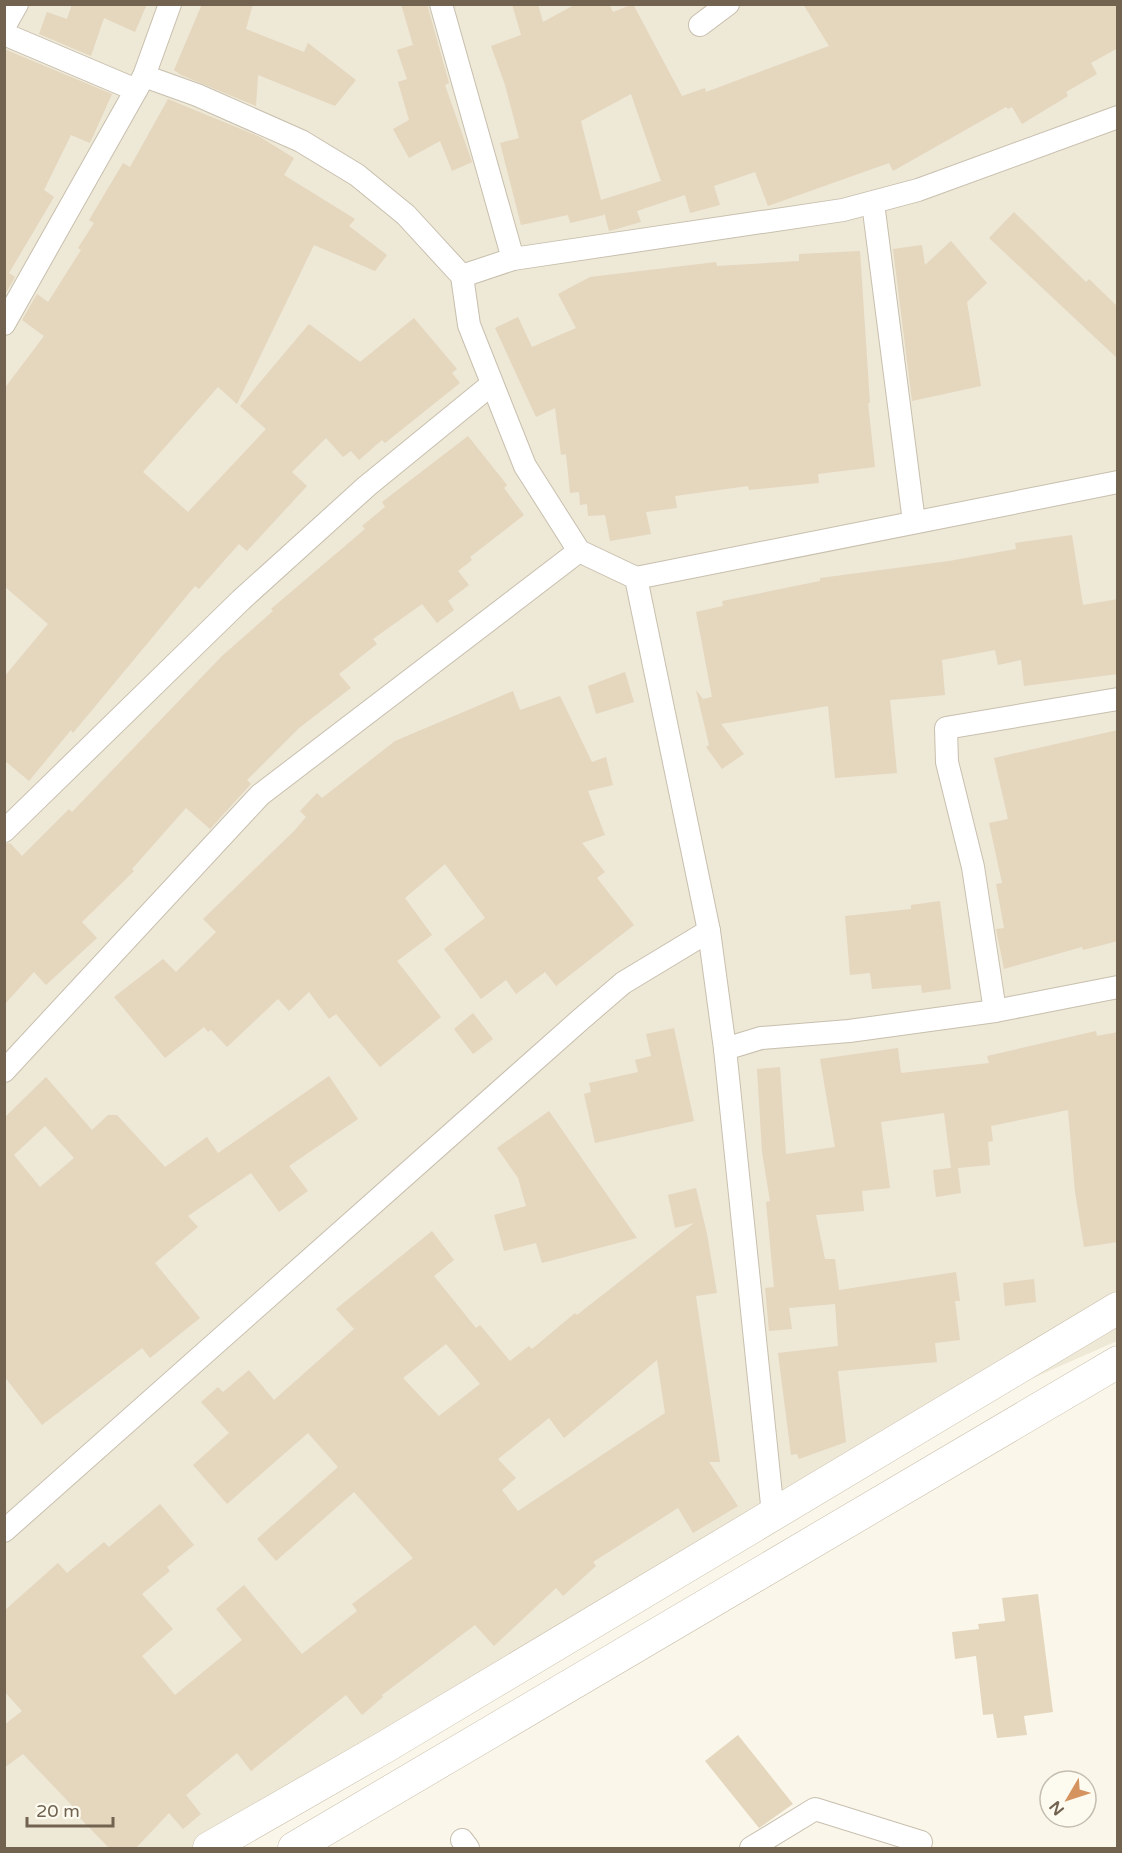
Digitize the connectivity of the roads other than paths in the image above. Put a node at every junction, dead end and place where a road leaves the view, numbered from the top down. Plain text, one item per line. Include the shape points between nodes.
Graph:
1 (17, 4) edge
2 (170, 4) edge
3 (441, 4) edge
4 (728, 4) edge
5 (700, 25) dead end
6 (4, 27) edge
7 (4, 34) edge
8 (140, 83) junction
9 (1118, 117) edge
10 (873, 202) junction
11 (513, 259) junction
12 (462, 276) junction
13 (4, 324) edge
14 (492, 384) junction
15 (1118, 482) edge
16 (914, 522) junction
17 (579, 551) junction
18 (636, 578) junction
19 (1118, 699) edge
20 (4, 831) edge
21 (709, 932) junction
22 (1118, 987) edge
23 (995, 1011) junction
24 (725, 1049) junction
25 (4, 1071) edge
26 (1118, 1308) edge
27 (1118, 1362) edge
28 (773, 1514) junction
29 (4, 1531) edge
30 (209, 1848) edge
31 (294, 1848) edge
32 (751, 1848) edge
33 (918, 1848) edge

1 - 6 street
2 - 8 street
3 - 11 street
4 - 5 street
7 - 8 street
8 - 12 street via 197,94 301,141 357,175 406,215
8 - 13 street
9 - 10 street via 918,190
10 - 11 street via 832,212
10 - 16 street
11 - 12 street
12 - 14 street via 469,325
14 - 17 street via 525,466
14 - 20 street via 367,486 242,600
15 - 16 street
16 - 18 street
17 - 18 street
17 - 25 street via 260,795
18 - 21 street
19 - 23 street via 946,728 947,762 973,867
21 - 24 street
21 - 29 street via 623,983
22 - 23 street
23 - 24 street via 849,1031 761,1038
24 - 28 street
26 - 28 main road
27 - 31 main road
28 - 30 main road
32 - 33 street via 815,1809 921,1842

